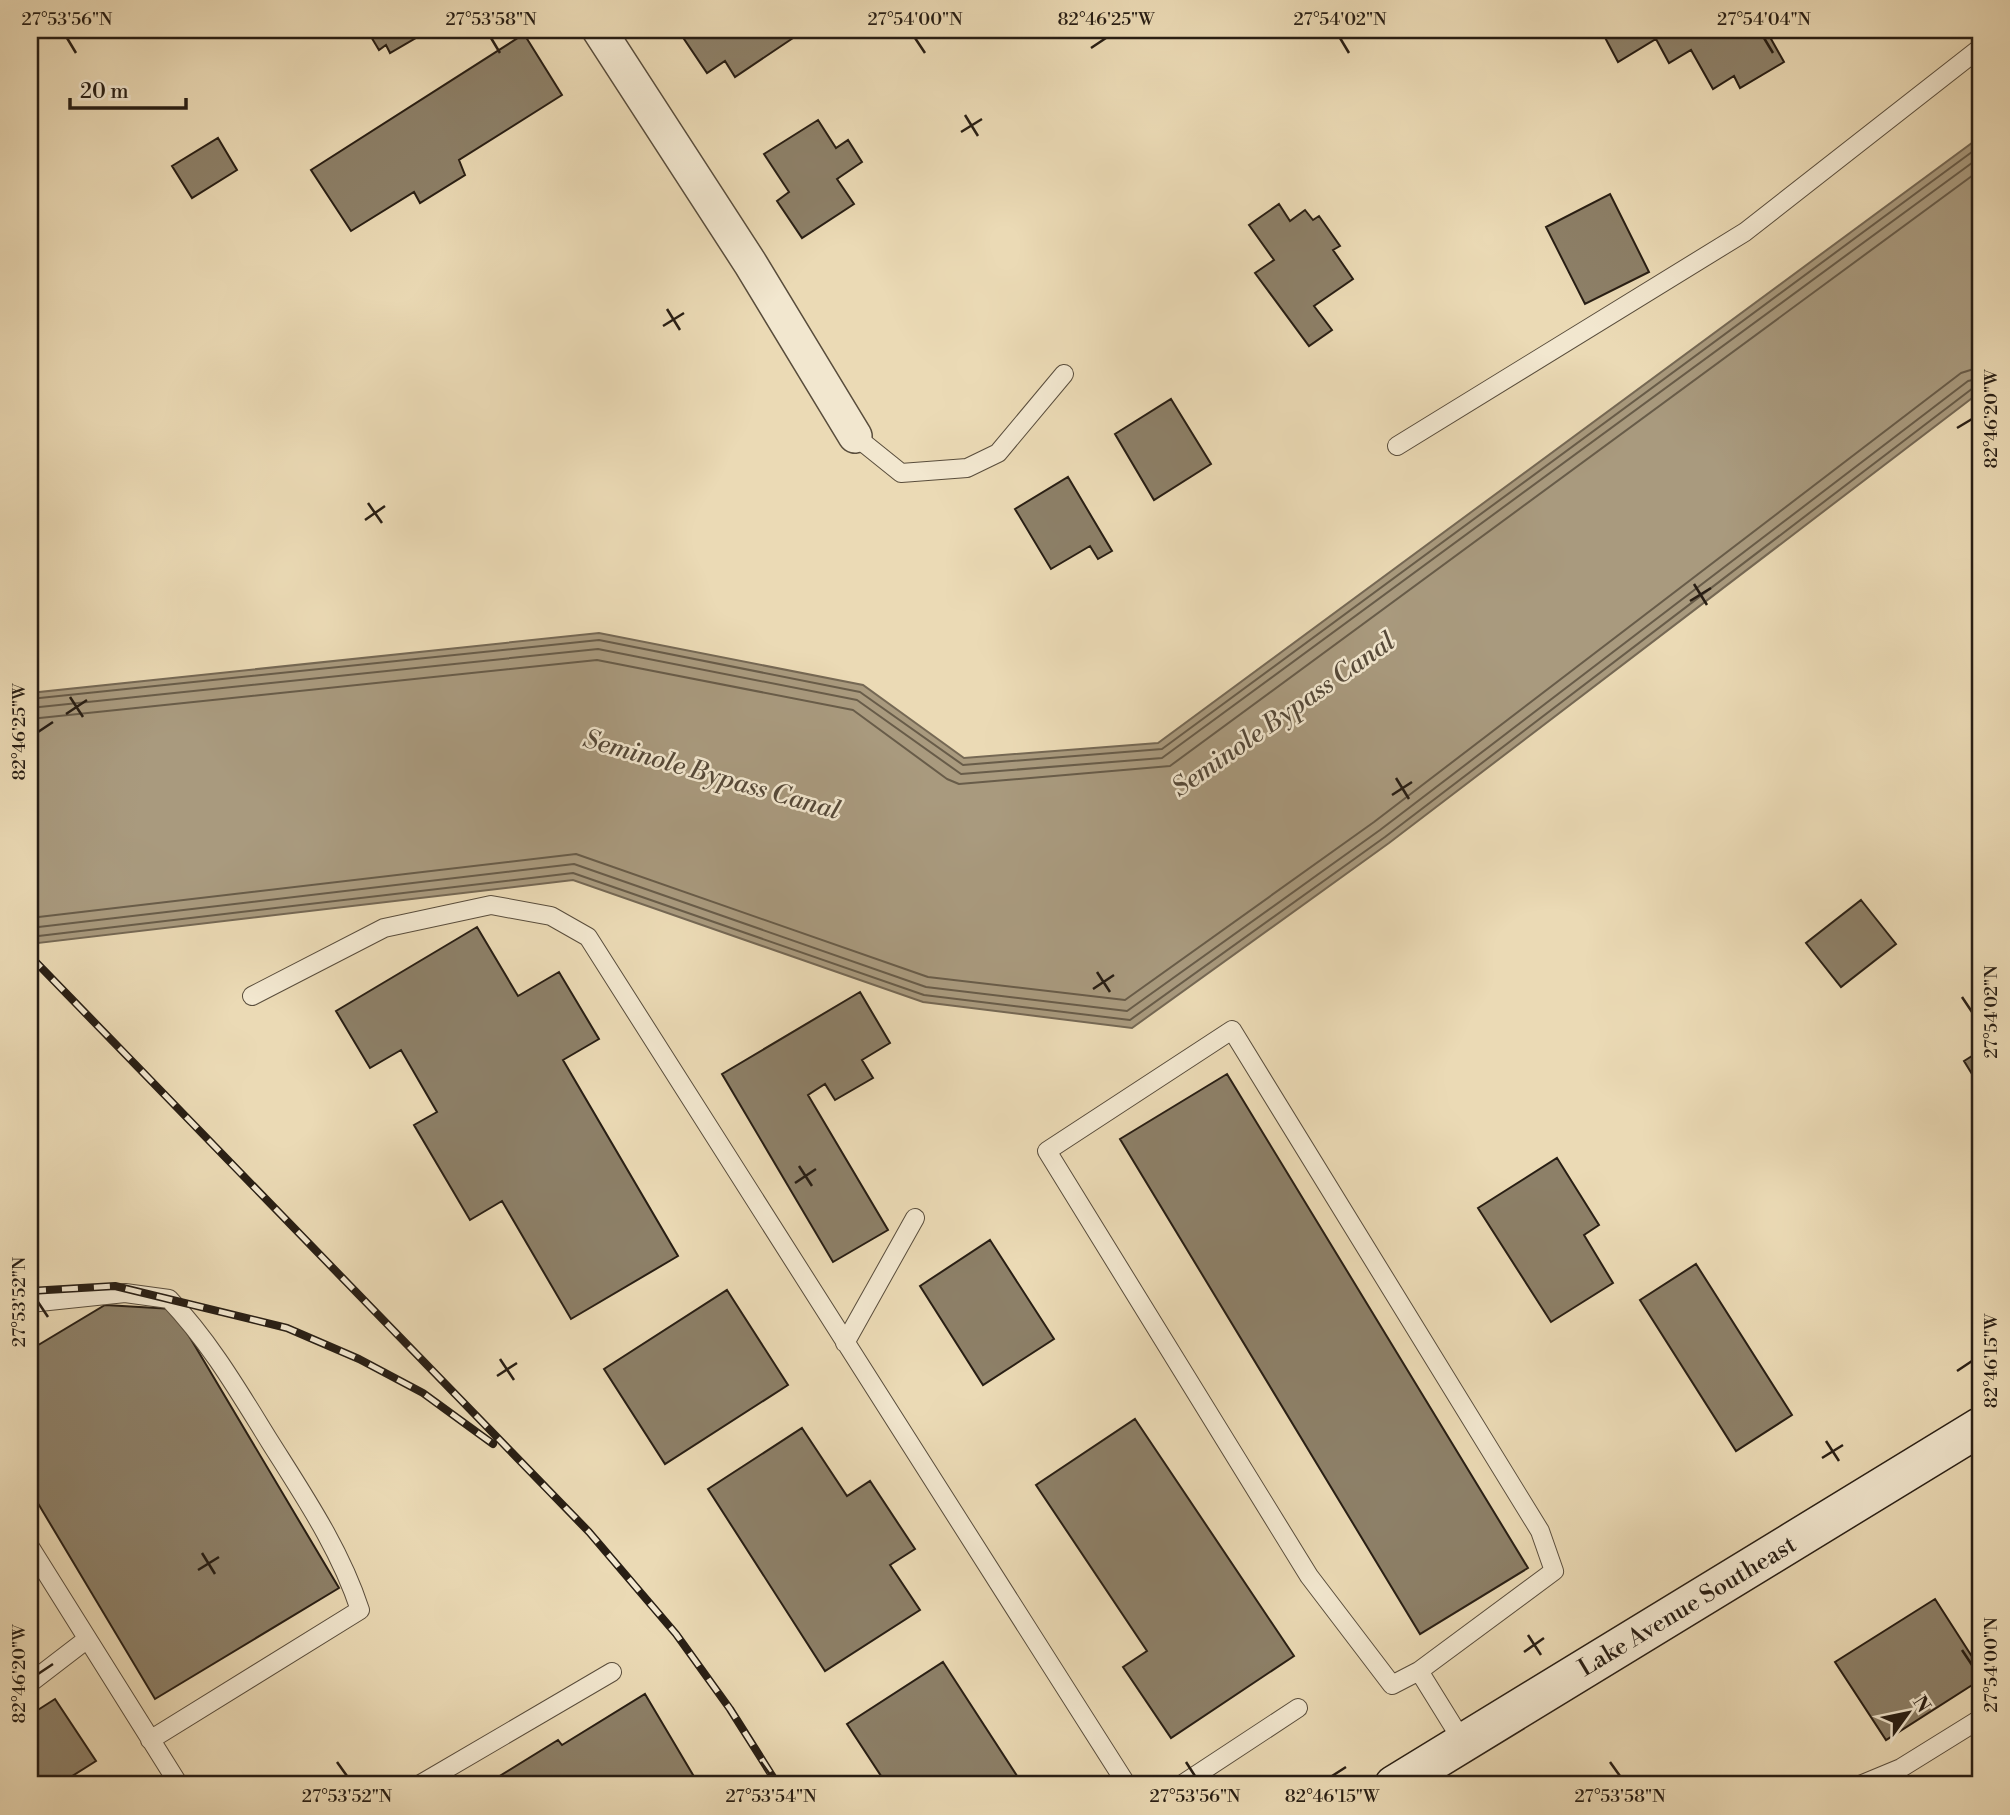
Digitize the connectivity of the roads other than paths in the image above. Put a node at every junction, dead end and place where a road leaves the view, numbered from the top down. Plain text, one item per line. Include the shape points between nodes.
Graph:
1 (599, 30) edge
2 (1980, 48) edge
3 (1064, 374) dead end
4 (855, 436) joint
5 (1397, 446) dead end
6 (252, 996) dead end
7 (915, 1218) dead end
8 (30, 1303) edge
9 (845, 1343) junction
10 (1980, 1427) edge
11 (30, 1547) edge
12 (86, 1640) junction
13 (1419, 1671) junction
14 (612, 1672) dead end
15 (30, 1683) edge
16 (1298, 1708) dead end
17 (1980, 1719) edge
18 (150, 1740) junction
19 (1463, 1742) junction
20 (166, 1785) edge
21 (419, 1785) edge
22 (1126, 1785) edge
23 (1181, 1785) edge
24 (1394, 1785) edge
25 (1860, 1785) edge

1 - 4 street
2 - 5 lane via 1745,232
3 - 4 lane via 998,453 968,468 901,473
6 - 9 lane via 384,928 491,905 551,915 588,937
7 - 9 lane
8 - 18 lane via 125,1293 169,1299 203,1336 313,1510 349,1574 360,1610
9 - 22 lane
10 - 19 street, Lake Avenue Southeast
11 - 12 lane
12 - 15 lane
12 - 18 lane
13 - 13 lane via 1554,1571 1540,1531 1232,1030 1047,1151 1309,1576 1392,1685
13 - 19 lane
14 - 21 lane
16 - 23 lane
17 - 25 lane via 1902,1768
18 - 20 lane via 176,1780
19 - 24 street, Lake Avenue Southeast

